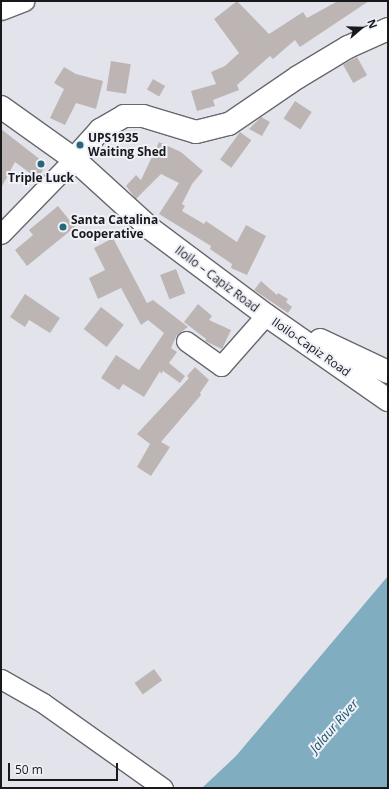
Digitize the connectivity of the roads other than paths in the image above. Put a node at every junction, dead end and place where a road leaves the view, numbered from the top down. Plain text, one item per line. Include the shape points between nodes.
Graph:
1 (24, 1) edge
2 (1, 10) edge
3 (388, 29) edge
4 (1, 107) edge
5 (74, 159) junction
6 (1, 234) edge
7 (266, 315) junction
8 (186, 341) dead end
9 (388, 372) edge
10 (388, 400) edge
11 (1, 679) edge
12 (163, 788) edge

1 - 2 street
3 - 5 main road via 348,47 298,77 230,124 196,132 143,116 124,116 100,130
4 - 5 main road, Iloilo – Capiz Road
5 - 6 street
5 - 7 main road, Iloilo – Capiz Road via 151,229
7 - 8 street via 221,366
7 - 9 main road, Iloilo-Capiz Road
7 - 10 main road, Iloilo-Capiz Road
11 - 12 street via 43,703

